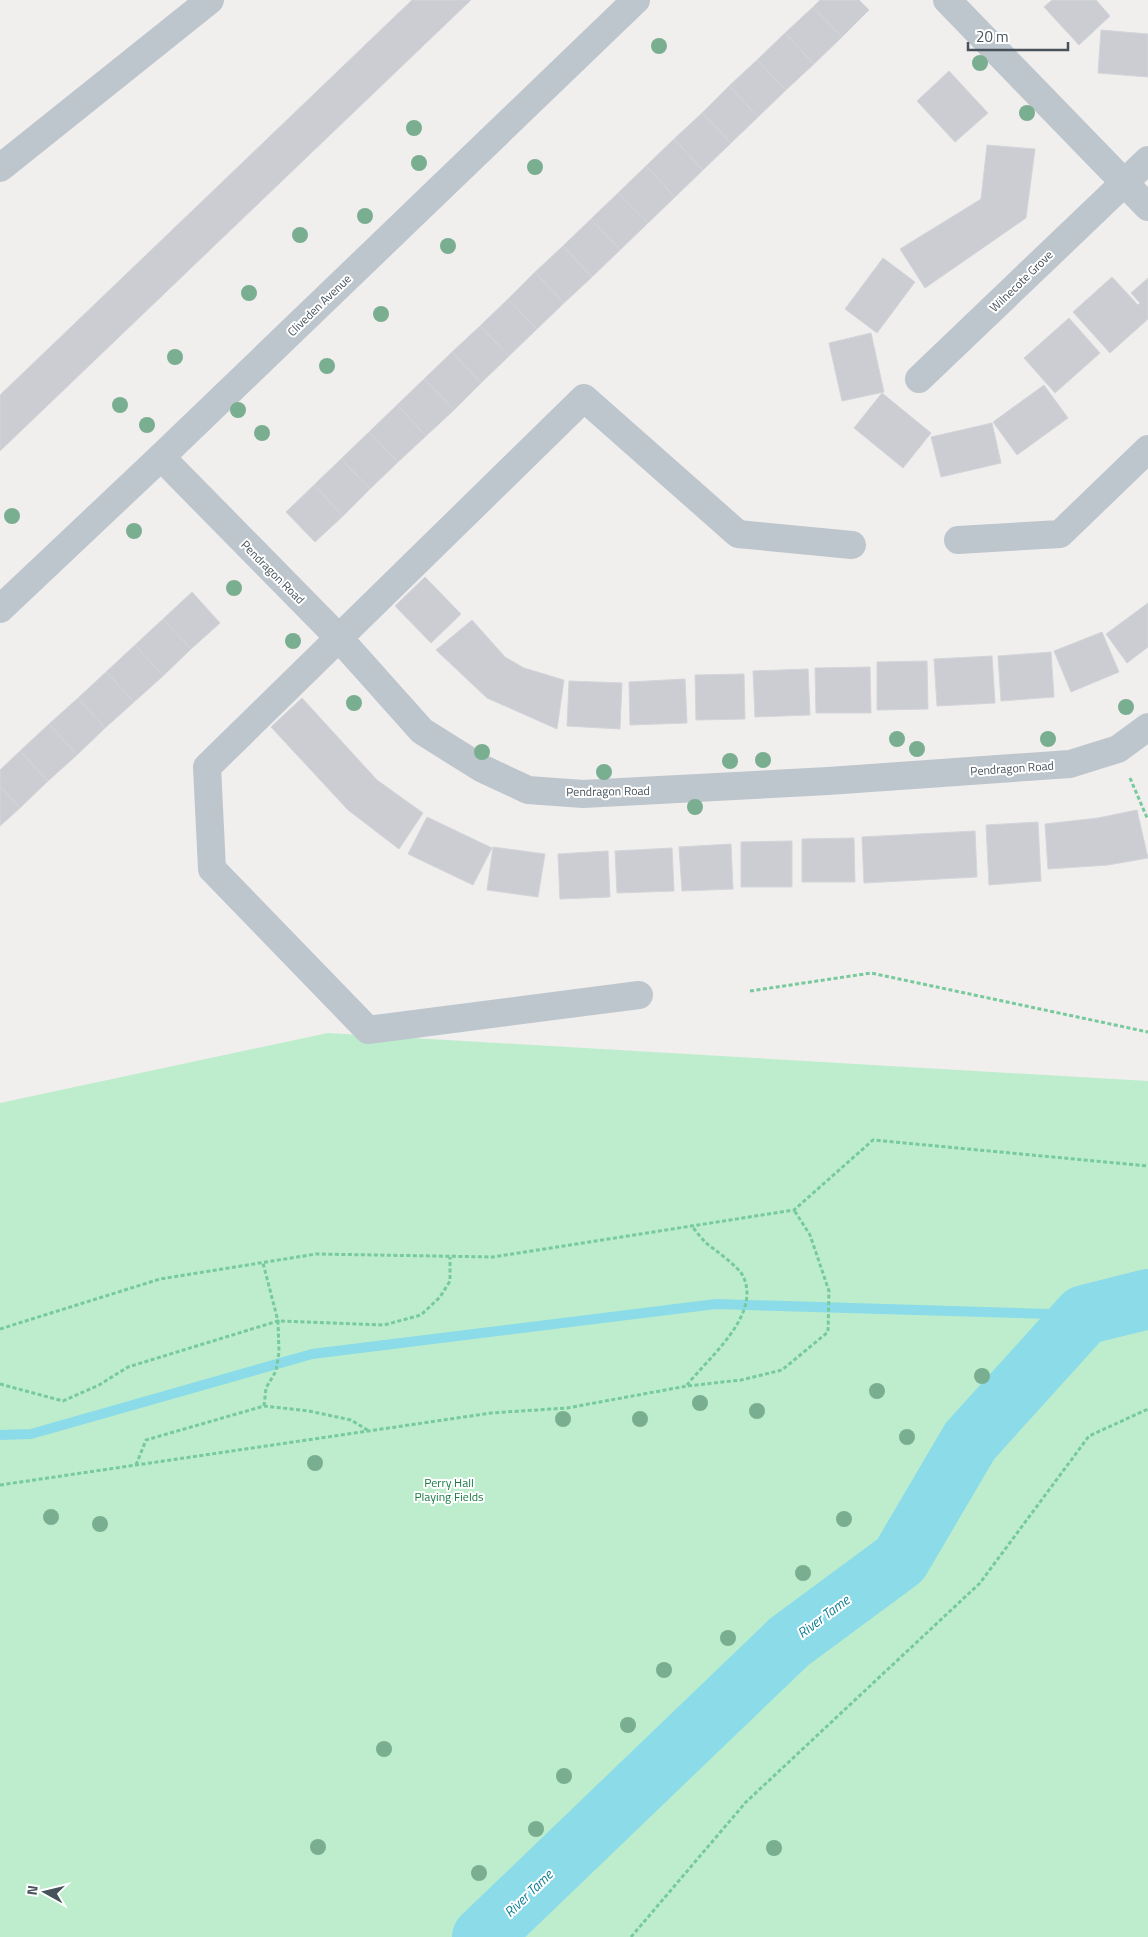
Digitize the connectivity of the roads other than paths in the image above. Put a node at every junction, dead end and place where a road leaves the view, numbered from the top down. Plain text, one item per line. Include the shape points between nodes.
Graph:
1 (210, 0) edge
2 (636, 0) edge
3 (947, 0) edge
4 (1148, 160) edge
5 (0, 168) edge
6 (1124, 183) junction
7 (1148, 207) edge
8 (919, 379) dead end
9 (1148, 449) edge
10 (160, 457) junction
11 (958, 540) dead end
12 (852, 545) dead end
13 (0, 609) edge
14 (338, 637) junction
15 (1148, 727) edge
16 (639, 995) dead end

1 - 5 street
2 - 10 street, Cliveden Avenue
3 - 6 street
4 - 6 street, Wilnecote Grove
6 - 7 street
6 - 8 street, Wilnecote Grove
9 - 11 street via 1060,534
10 - 13 street, Cliveden Avenue
10 - 14 street, Pendragon Road
12 - 14 street via 738,534 584,398
14 - 15 street, Pendragon Road via 422,731 481,768 528,790 583,794 1070,764 1118,749
14 - 16 street via 207,768 212,869 368,1030

